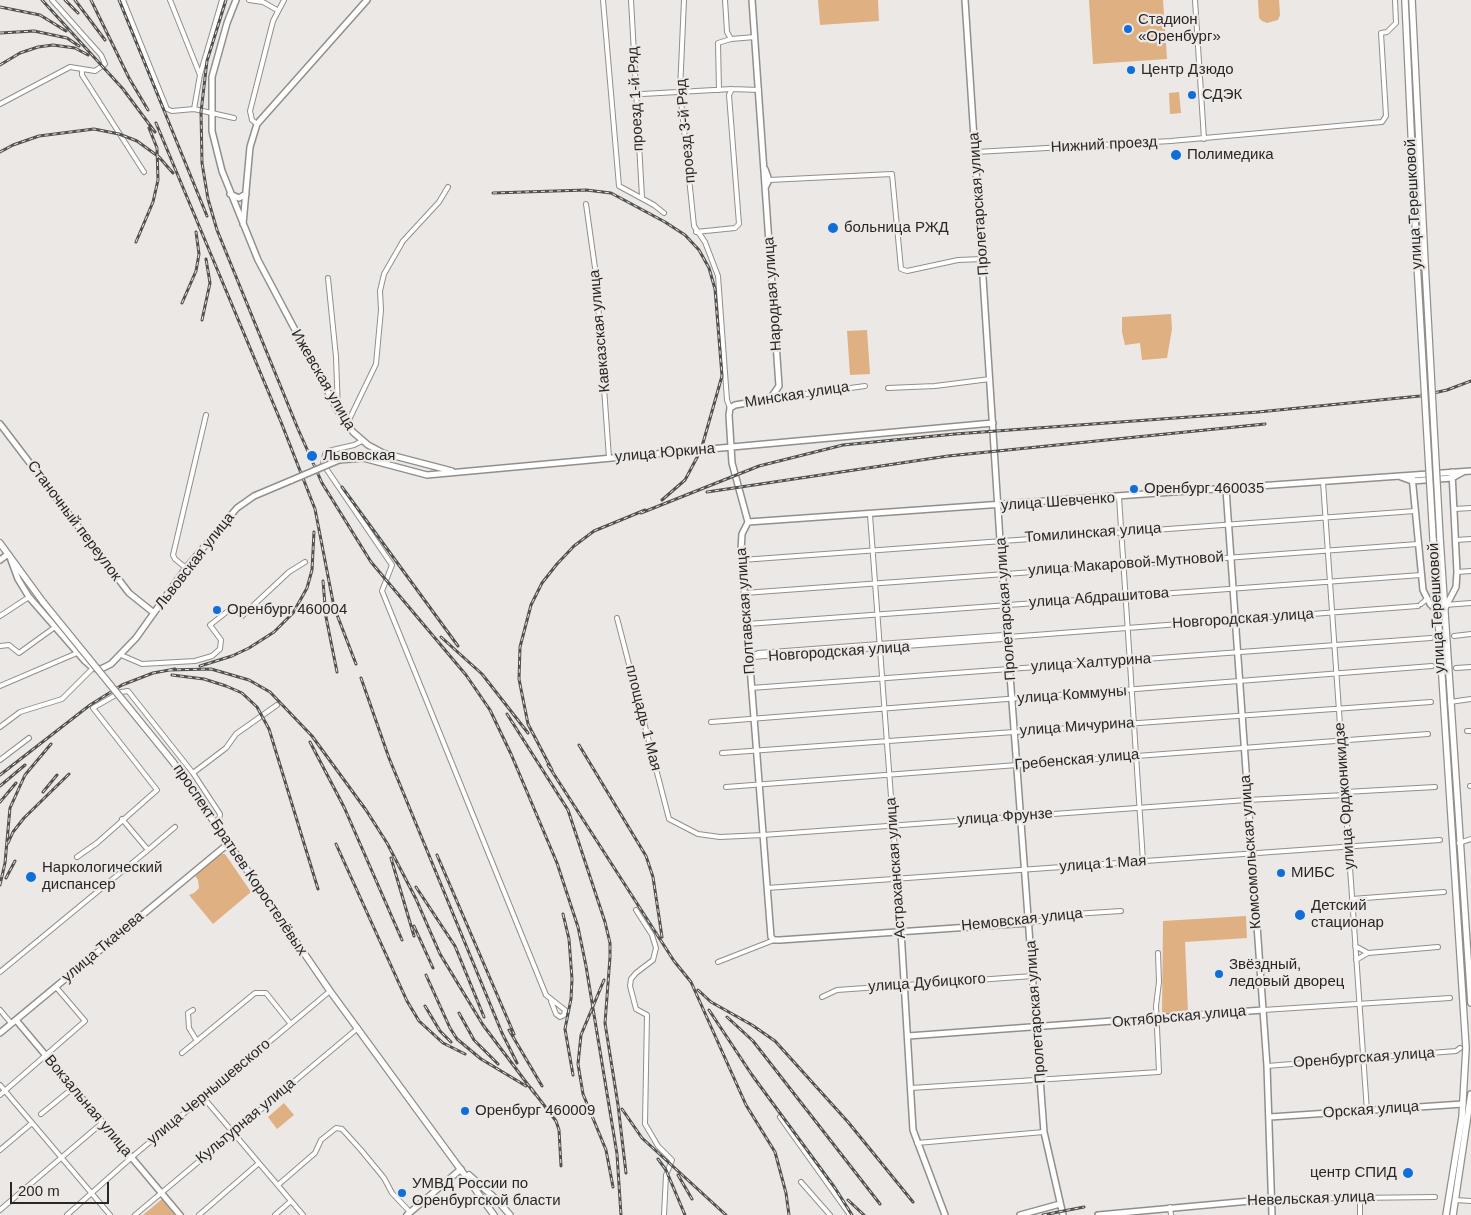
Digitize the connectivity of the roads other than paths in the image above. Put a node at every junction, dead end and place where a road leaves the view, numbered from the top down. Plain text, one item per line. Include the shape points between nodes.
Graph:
1 (52, 0) edge
2 (123, 0) edge
3 (170, 0) edge
4 (222, 0) edge
5 (236, 0) edge
6 (249, 0) edge
7 (284, 0) edge
8 (367, 0) edge
9 (603, 0) edge
10 (631, 0) edge
11 (684, 0) edge
12 (725, 0) edge
13 (752, 0) edge
14 (965, 0) edge
15 (1195, 0) edge
16 (1395, 0) edge
17 (1405, 0) edge
18 (1412, 0) edge
19 (277, 10) junction
20 (755, 37) junction
21 (730, 39) junction
22 (82, 69) junction
23 (200, 75) junction
24 (719, 90) junction
25 (732, 90) junction
26 (759, 90) junction
27 (680, 91) junction
28 (642, 94) dead end
29 (0, 104) edge
30 (194, 109) junction
31 (211, 113) junction
32 (234, 118) dead end
33 (257, 124) junction
34 (1204, 139) junction
35 (976, 152) junction
36 (764, 169) junction
37 (144, 172) dead end
38 (770, 180) junction
39 (766, 186) junction
40 (448, 187) dead end
41 (230, 194) junction
42 (246, 194) junction
43 (642, 197) junction
44 (586, 204) dead end
45 (664, 213) dead end
46 (243, 226) junction
47 (696, 232) junction
48 (983, 260) junction
49 (328, 278) dead end
50 (991, 379) junction
51 (865, 386) dead end
52 (888, 388) dead end
53 (770, 399) junction
54 (730, 408) junction
55 (338, 411) junction
56 (206, 415) dead end
57 (994, 423) junction
58 (0, 424) edge
59 (347, 424) junction
60 (362, 441) junction
61 (730, 447) junction
62 (609, 458) junction
63 (339, 460) joint
64 (419, 463) junction
65 (1471, 470) edge
66 (457, 472) junction
67 (416, 473) junction
68 (1452, 475) junction
69 (1412, 478) junction
70 (1323, 482) junction
71 (1226, 489) junction
72 (1119, 497) junction
73 (999, 506) junction
74 (1471, 508) edge
75 (1454, 509) junction
76 (1415, 511) junction
77 (870, 515) junction
78 (1326, 517) junction
79 (748, 522) junction
80 (1229, 524) junction
81 (1121, 531) junction
82 (1471, 539) edge
83 (1000, 540) junction
84 (1456, 540) junction
85 (0, 543) edge
86 (1418, 544) junction
87 (873, 550) junction
88 (1328, 550) junction
89 (9, 556) junction
90 (1232, 557) junction
91 (0, 560) edge
92 (742, 560) junction
93 (305, 562) dead end
94 (1123, 564) junction
95 (186, 568) junction
96 (1471, 571) edge
97 (1457, 572) junction
98 (1003, 573) junction
99 (23, 574) junction
100 (1421, 575) junction
101 (18, 579) junction
102 (1331, 582) junction
103 (874, 583) junction
104 (1233, 588) junction
105 (744, 593) junction
106 (29, 596) junction
107 (1124, 596) junction
108 (1427, 598) junction
109 (1471, 603) edge
110 (1005, 604) junction
111 (1447, 606) junction
112 (1436, 610) junction
113 (154, 613) junction
114 (1333, 613) junction
115 (876, 614) junction
116 (0, 616) edge
117 (617, 618) dead end
118 (1235, 619) junction
119 (747, 624) junction
120 (55, 627) junction
121 (1127, 628) junction
122 (1471, 634) edge
123 (1008, 636) junction
124 (1454, 636) dead end
125 (1430, 638) dead end
126 (1335, 645) junction
127 (0, 646) edge
128 (879, 646) junction
129 (1237, 651) junction
130 (77, 652) junction
131 (121, 655) junction
132 (749, 657) junction
133 (1129, 660) junction
134 (1432, 666) dead end
135 (1471, 667) edge
136 (93, 668) junction
137 (1456, 668) dead end
138 (1011, 669) junction
139 (1337, 675) junction
140 (882, 678) junction
141 (1239, 683) junction
142 (0, 686) edge
143 (751, 688) junction
144 (1132, 691) junction
145 (1471, 699) edge
146 (1012, 700) junction
147 (1431, 702) dead end
148 (1450, 702) junction
149 (277, 705) dead end
150 (1340, 709) junction
151 (884, 710) junction
152 (1241, 715) junction
153 (754, 720) junction
154 (711, 722) dead end
155 (1134, 724) junction
156 (0, 727) edge
157 (1015, 732) junction
158 (1428, 734) dead end
159 (29, 738) dead end
160 (887, 740) junction
161 (1342, 741) junction
162 (1243, 747) junction
163 (756, 751) junction
164 (722, 753) dead end
165 (1136, 755) junction
166 (0, 760) edge
167 (1018, 765) junction
168 (193, 773) junction
169 (889, 774) junction
170 (759, 783) junction
171 (726, 787) dead end
172 (1435, 787) dead end
173 (1345, 794) junction
174 (1247, 800) junction
175 (1139, 808) junction
176 (1021, 816) junction
177 (122, 819) junction
178 (669, 819) joint
179 (892, 824) junction
180 (218, 826) junction
181 (175, 827) dead end
182 (763, 835) junction
183 (1470, 839) edge
184 (1440, 840) dead end
185 (229, 843) junction
186 (1460, 843) junction
187 (1349, 848) junction
188 (148, 850) junction
189 (1251, 854) junction
190 (77, 857) dead end
191 (1143, 861) junction
192 (1025, 869) junction
193 (897, 879) junction
194 (766, 888) junction
195 (1444, 892) dead end
196 (1352, 898) junction
197 (636, 910) dead end
198 (1121, 911) dead end
199 (1029, 923) junction
200 (901, 931) junction
201 (774, 940) junction
202 (1355, 946) junction
203 (1438, 947) dead end
204 (1158, 953) dead end
205 (1368, 953) junction
206 (1356, 960) junction
207 (718, 962) dead end
208 (0, 972) edge
209 (1033, 976) junction
210 (905, 985) junction
211 (56, 986) junction
212 (330, 991) junction
213 (822, 998) dead end
214 (1450, 998) dead end
215 (551, 1001) dead end
216 (1471, 1003) edge
217 (1359, 1005) junction
218 (0, 1010) edge
219 (193, 1010) dead end
220 (1263, 1010) junction
221 (1157, 1018) junction
222 (13, 1022) junction
223 (290, 1023) junction
224 (1038, 1027) junction
225 (358, 1028) junction
226 (0, 1033) edge
227 (908, 1036) junction
228 (198, 1040) junction
229 (1460, 1048) dead end
230 (182, 1053) dead end
231 (46, 1055) junction
232 (1364, 1058) junction
233 (1267, 1066) junction
234 (1041, 1081) junction
235 (0, 1085) edge
236 (73, 1088) junction
237 (911, 1088) junction
238 (5, 1091) junction
239 (1471, 1094) edge
240 (0, 1095) edge
241 (203, 1097) junction
242 (1463, 1104) junction
243 (1471, 1104) edge
244 (1367, 1111) junction
245 (41, 1114) dead end
246 (780, 1116) dead end
247 (1270, 1117) junction
248 (32, 1123) junction
249 (102, 1123) junction
250 (232, 1132) junction
251 (1044, 1132) junction
252 (916, 1143) junction
253 (0, 1150) edge
254 (62, 1157) junction
255 (132, 1157) junction
256 (259, 1163) junction
257 (461, 1168) junction
258 (801, 1182) dead end
259 (278, 1185) junction
260 (92, 1192) junction
261 (161, 1194) junction
262 (1435, 1197) dead end
263 (1360, 1198) junction
264 (1272, 1199) junction
265 (497, 1200) junction
266 (1456, 1200) junction
267 (292, 1201) junction
268 (1471, 1201) edge
269 (1060, 1204) junction
270 (488, 1207) junction
271 (1170, 1207) junction
272 (0, 1210) edge
273 (408, 1214) edge
274 (67, 1215) edge
275 (110, 1215) edge
276 (135, 1215) edge
277 (180, 1215) edge
278 (199, 1215) edge
279 (275, 1215) edge
280 (304, 1215) edge
281 (494, 1215) edge
282 (508, 1215) edge
283 (664, 1215) edge
284 (830, 1215) edge
285 (850, 1215) edge
286 (945, 1215) edge
287 (1020, 1215) edge
288 (1063, 1215) edge
289 (1098, 1215) edge
290 (1171, 1215) edge
291 (1272, 1215) edge
292 (1360, 1215) edge
293 (1446, 1215) edge
294 (1453, 1215) edge

1 - 22 street via 104,60 105,64 100,69
2 - 30 street via 167,109
3 - 23 street
4 - 23 street
5 - 31 main road, Ижевская улица via 226,23 212,77
6 - 19 street via 263,2
7 - 19 street
8 - 33 main road
9 - 43 street via 618,182 622,188
10 - 43 street, проезд 1-й Ряд
11 - 27 street, проезд 3-й Ряд
12 - 21 street
13 - 20 main road, Народная улица
14 - 35 main road, Пролетарская улица
15 - 34 street
16 - 34 street, Нижний проезд via 1396,23 1381,33 1386,116 1382,122
17 - 112 main road, улица Терешковой, bridge
18 - 111 main road, улица Терешковой, bridge via 1440,538
19 - 33 street via 250,111 252,120
20 - 21 street
20 - 26 main road, Народная улица
21 - 24 street via 716,48
22 - 29 street via 66,68
22 - 37 street via 82,75
23 - 30 street
24 - 25 street
24 - 27 street
25 - 26 street
25 - 47 street via 729,95 739,224 735,228
26 - 36 main road, Народная улица
27 - 28 street
27 - 47 street, проезд 3-й Ряд
30 - 31 street
31 - 32 street
31 - 41 main road, Ижевская улица via 214,148
33 - 42 main road via 250,147
34 - 35 street, Нижний проезд
35 - 48 main road, Пролетарская улица
36 - 38 main road, Народная улица
36 - 39 main road, Народная улица
38 - 39 main road
38 - 48 street via 892,174 901,269 907,272 958,260
39 - 53 main road, Народная улица via 779,386
40 - 59 street via 439,202 403,241 384,274 376,364
41 - 42 main road via 239,198
41 - 46 main road, Ижевская улица
42 - 46 main road
43 - 45 street
44 - 62 street, Кавказская улица via 596,275
46 - 55 main road, Ижевская улица
47 - 54 street via 705,242 718,276
48 - 50 main road, Пролетарская улица
49 - 55 street
50 - 52 street
50 - 57 main road, Пролетарская улица
51 - 53 street, Минская улица
53 - 54 main road, Минская улица via 740,403
54 - 61 main road
55 - 59 main road, Ижевская улица
56 - 95 street via 174,555
57 - 61 main road, улица Юркина
57 - 73 main road, Пролетарская улица
58 - 113 main road, Станочный переулок via 129,593
59 - 60 main road, Ижевская улица
60 - 64 main road, Ижевская улица via 383,453
60 - 215 street via 328,451 323,464 392,565 382,591 503,893
61 - 62 main road, улица Юркина
61 - 79 main road
62 - 66 main road, улица Юркина
63 - 67 main road, улица Юркина via 364,458
63 - 95 main road, Львовская улица, bridge via 240,504
64 - 66 main road, Ижевская улица
64 - 67 main road via 421,471
65 - 68 main road, улица Шевченко
66 - 67 main road, улица Юркина
68 - 69 main road, улица Шевченко
68 - 75 main road
69 - 70 main road, улица Шевченко via 1398,476
69 - 76 main road
70 - 71 main road, улица Шевченко
70 - 78 street, улица Орджоникидзе
71 - 72 main road, улица Шевченко
71 - 80 main road, Комсомольская улица
72 - 73 main road, улица Шевченко
72 - 81 street
73 - 77 main road, улица Шевченко
73 - 83 main road, Пролетарская улица
74 - 75 street
75 - 84 main road
76 - 78 street, Томилинская улица
76 - 86 main road
77 - 79 main road, улица Шевченко
77 - 87 street, Астраханская улица
78 - 80 street, Томилинская улица
78 - 88 street, улица Орджоникидзе
79 - 92 main road, Полтавская улица via 742,534
80 - 81 street, Томилинская улица
80 - 90 main road, Комсомольская улица
81 - 83 street, Томилинская улица
81 - 94 street
82 - 84 street
83 - 87 street, Томилинская улица
83 - 98 main road, Пролетарская улица
84 - 97 main road
85 - 89 main road, проспект Братьев Коростелёвых
86 - 88 street, улица Макаровой-Мутновой
86 - 100 main road
87 - 92 street, Томилинская улица
87 - 103 street, Астраханская улица
88 - 90 street, улица Макаровой-Мутновой
88 - 102 street, улица Орджоникидзе
89 - 91 main road
89 - 99 main road, проспект Братьев Коростелёвых
89 - 101 main road, проспект Братьев Коростелёвых
90 - 94 street, улица Макаровой-Мутновой
90 - 104 main road, Комсомольская улица
92 - 105 main road, Полтавская улица
93 - 131 street via 289,572 242,616 233,608 210,625 221,640 220,650 212,656 142,664
94 - 98 street, улица Макаровой-Мутновой
94 - 107 street
95 - 113 main road, Львовская улица
96 - 97 street
97 - 111 main road via 1456,587
98 - 103 street, улица Макаровой-Мутновой
98 - 110 main road, Пролетарская улица
99 - 101 main road
99 - 180 main road, проспект Братьев Коростелёвых, bridge via 173,762
100 - 102 street, улица Абдрашитова
100 - 108 main road
101 - 106 main road, проспект Братьев Коростелёвых
102 - 104 street, улица Абдрашитова
102 - 114 street, улица Орджоникидзе
103 - 105 street, улица Макаровой-Мутновой
103 - 115 street, Астраханская улица
104 - 107 street, улица Абдрашитова
104 - 118 main road, Комсомольская улица
105 - 119 main road, Полтавская улица
106 - 116 street
106 - 120 main road, проспект Братьев Коростелёвых
107 - 110 street, улица Абдрашитова
107 - 121 street
108 - 112 main road
108 - 114 street, Новгородская улица via 1419,605
109 - 111 street
110 - 115 street, улица Абдрашитова
110 - 123 main road, Пролетарская улица
111 - 148 main road, улица Терешковой
112 - 242 main road, улица Терешковой via 1465,1016
113 - 131 main road, Львовская улица
114 - 118 street, Новгородская улица
114 - 126 street, улица Орджоникидзе
115 - 119 street, улица Абдрашитова
115 - 128 street, Астраханская улица
117 - 178 street, площадь 1 Мая
118 - 121 street, Новгородская улица
118 - 129 main road, Комсомольская улица
119 - 132 main road, Полтавская улица
120 - 127 street via 19,653 9,645
120 - 130 main road, проспект Братьев Коростелёвых
121 - 123 street, Новгородская улица
121 - 133 street
122 - 124 street
123 - 128 street, Новгородская улица
123 - 138 main road, Пролетарская улица
125 - 126 street, улица Халтурина
126 - 129 street, улица Халтурина
126 - 139 street, улица Орджоникидзе
128 - 132 street, Новгородская улица via 758,653
128 - 140 street, Астраханская улица
129 - 133 street, улица Халтурина
129 - 141 main road, Комсомольская улица
130 - 136 main road, проспект Братьев Коростелёвых
130 - 142 street
131 - 136 main road, Львовская улица via 104,668
132 - 143 main road, Полтавская улица
133 - 138 street, улица Халтурина
133 - 144 street
134 - 139 street, улица Коммуны
135 - 137 street
136 - 156 street via 62,699 20,712
138 - 140 street, улица Халтурина
138 - 146 main road, Пролетарская улица
139 - 141 street, улица Коммуны
139 - 150 street, улица Орджоникидзе
140 - 143 street, улица Халтурина
140 - 151 street, Астраханская улица
141 - 144 street, улица Коммуны
141 - 152 main road, Комсомольская улица
143 - 153 main road, Полтавская улица
144 - 146 street, улица Коммуны
144 - 155 street
145 - 148 street
146 - 151 street, улица Коммуны
146 - 157 main road, Пролетарская улица
147 - 150 street, улица Мичурина
148 - 186 main road, улица Терешковой
149 - 168 street via 236,734 226,748
150 - 152 street, улица Мичурина
150 - 161 street, улица Орджоникидзе
151 - 153 street, улица Коммуны
151 - 160 street, Астраханская улица
152 - 155 street, улица Мичурина
152 - 162 main road, Комсомольская улица
153 - 154 street, улица Коммуны
153 - 163 main road, Полтавская улица
155 - 157 street, улица Мичурина
155 - 165 street
157 - 160 street, улица Мичурина
157 - 167 main road, Пролетарская улица
158 - 161 street, Гребенская улица
159 - 166 street
160 - 163 street, улица Мичурина
160 - 169 street, Астраханская улица
161 - 162 street, Гребенская улица
161 - 173 street, улица Орджоникидзе
162 - 165 street, Гребенская улица
162 - 174 main road, Комсомольская улица
163 - 164 street, улица Мичурина
163 - 170 main road, Полтавская улица
165 - 167 street, Гребенская улица
165 - 175 street
167 - 169 street, Гребенская улица
167 - 176 main road, Пролетарская улица
168 - 177 street via 128,691 114,694 94,708 157,790
168 - 180 street via 220,814
169 - 170 street, Гребенская улица
169 - 179 street, Астраханская улица
170 - 171 street, Гребенская улица
170 - 182 main road, Полтавская улица
172 - 173 street, улица Фрунзе
173 - 174 street, улица Фрунзе
173 - 187 street, улица Орджоникидзе
174 - 175 street, улица Фрунзе
174 - 189 main road, Комсомольская улица
175 - 176 street, улица Фрунзе
175 - 191 street
176 - 179 street, улица Фрунзе
176 - 192 main road, Пролетарская улица
177 - 188 street
177 - 190 street
178 - 182 street, улица Фрунзе via 709,836
179 - 182 street, улица Фрунзе
179 - 193 street, Астраханская улица
180 - 185 main road, проспект Братьев Коростелёвых
181 - 188 street
182 - 194 main road, Полтавская улица
183 - 186 street
184 - 187 street, улица 1 Мая
185 - 211 main road, улица Ткачева
185 - 212 main road, проспект Братьев Коростелёвых
186 - 216 main road, улица Терешковой
187 - 189 street, улица 1 Мая
187 - 196 street, улица Орджоникидзе
188 - 208 street
189 - 191 street, улица 1 Мая
189 - 220 main road, Комсомольская улица
191 - 192 street, улица 1 Мая
192 - 193 street, улица 1 Мая
192 - 199 main road, Пролетарская улица
193 - 194 street, улица 1 Мая
193 - 200 street, Астраханская улица
194 - 201 main road, Полтавская улица via 770,933
195 - 196 street
196 - 202 street, улица Орджоникидзе
197 - 283 street via 652,935 656,948 653,960 636,972 630,986 636,1009 647,1015 645,1124 658,1146 672,1160 666,1175
198 - 199 street, Немовская улица via 1074,914
199 - 200 main road, Немовская улица
199 - 209 main road, Пролетарская улица
200 - 201 main road, Немовская улица
200 - 210 main road, Астраханская улица
201 - 207 street
202 - 205 street
202 - 206 street, улица Орджоникидзе
203 - 205 street
204 - 221 street
205 - 206 street
206 - 217 street, улица Орджоникидзе
209 - 210 street, улица Дубицкого
209 - 224 main road, Пролетарская улица
210 - 213 street, улица Дубицкого via 837,990
210 - 227 main road, Астраханская улица
211 - 222 main road, улица Ткачева
211 - 231 street via 85,1021
212 - 223 street, улица Чернышевского
212 - 225 main road, проспект Братьев Коростелёвых
214 - 217 street, Октябрьская улица
217 - 220 street, Октябрьская улица
217 - 232 street, улица Орджоникидзе
218 - 222 street
219 - 228 street via 188,1013 189,1028
220 - 221 main road, Октябрьская улица
220 - 233 main road, Комсомольская улица
221 - 224 main road, Октябрьская улица
221 - 234 street via 1159,1072
222 - 226 main road, улица Ткачева
222 - 231 main road, Вокзальная улица
223 - 228 street via 266,992 261,991
223 - 241 street, улица Чернышевского
224 - 227 main road, Октябрьская улица
224 - 234 main road, Пролетарская улица
225 - 250 street, Культурная улица
225 - 257 main road, проспект Братьев Коростелёвых
227 - 237 main road, Астраханская улица
228 - 230 street
229 - 232 street, Оренбургская улица via 1456,1052
231 - 236 main road, Вокзальная улица
231 - 238 street
232 - 233 street, Оренбургская улица
232 - 244 street, улица Орджоникидзе
233 - 247 main road, Комсомольская улица
234 - 237 street
234 - 251 main road, Пролетарская улица
235 - 238 street
236 - 245 street
236 - 249 main road, Вокзальная улица
237 - 252 main road, Астраханская улица
238 - 240 street
238 - 248 street
239 - 243 main road
241 - 250 street
241 - 255 street, улица Чернышевского
242 - 243 main road, Орская улица
242 - 244 main road, Орская улица
242 - 293 main road, улица Терешковой
243 - 266 main road
244 - 247 main road, Орская улица
246 - 285 street
247 - 264 main road, Комсомольская улица
248 - 253 street
248 - 254 street
249 - 254 street
249 - 255 main road, Вокзальная улица
250 - 256 street
250 - 261 street, Культурная улица
251 - 252 street
251 - 269 main road, Пролетарская улица
252 - 286 main road, Астраханская улица
254 - 260 street
254 - 272 street
255 - 260 street, улица Чернышевского
255 - 261 main road, Вокзальная улица
256 - 259 street
256 - 278 street
257 - 265 main road, проспект Братьев Коростелёвых
257 - 270 main road, проспект Братьев Коростелёвых
257 - 273 main road
258 - 284 street
259 - 267 street
259 - 273 street via 315,1153 321,1140 336,1128 342,1129
260 - 274 street, улица Чернышевского
260 - 275 street
261 - 276 street, Культурная улица
261 - 277 main road, Вокзальная улица
262 - 263 street, Невельская улица
263 - 264 street, Невельская улица
263 - 292 street
264 - 271 main road, Невельская улица
264 - 291 main road, Комсомольская улица
265 - 270 main road via 496,1204
265 - 282 main road, проспект Братьев Коростелёвых
266 - 268 street
266 - 294 main road
267 - 279 street
267 - 280 street
269 - 287 main road
269 - 288 main road, Пролетарская улица
270 - 281 main road, проспект Братьев Коростелёвых
271 - 289 main road, Невельская улица
271 - 290 street

